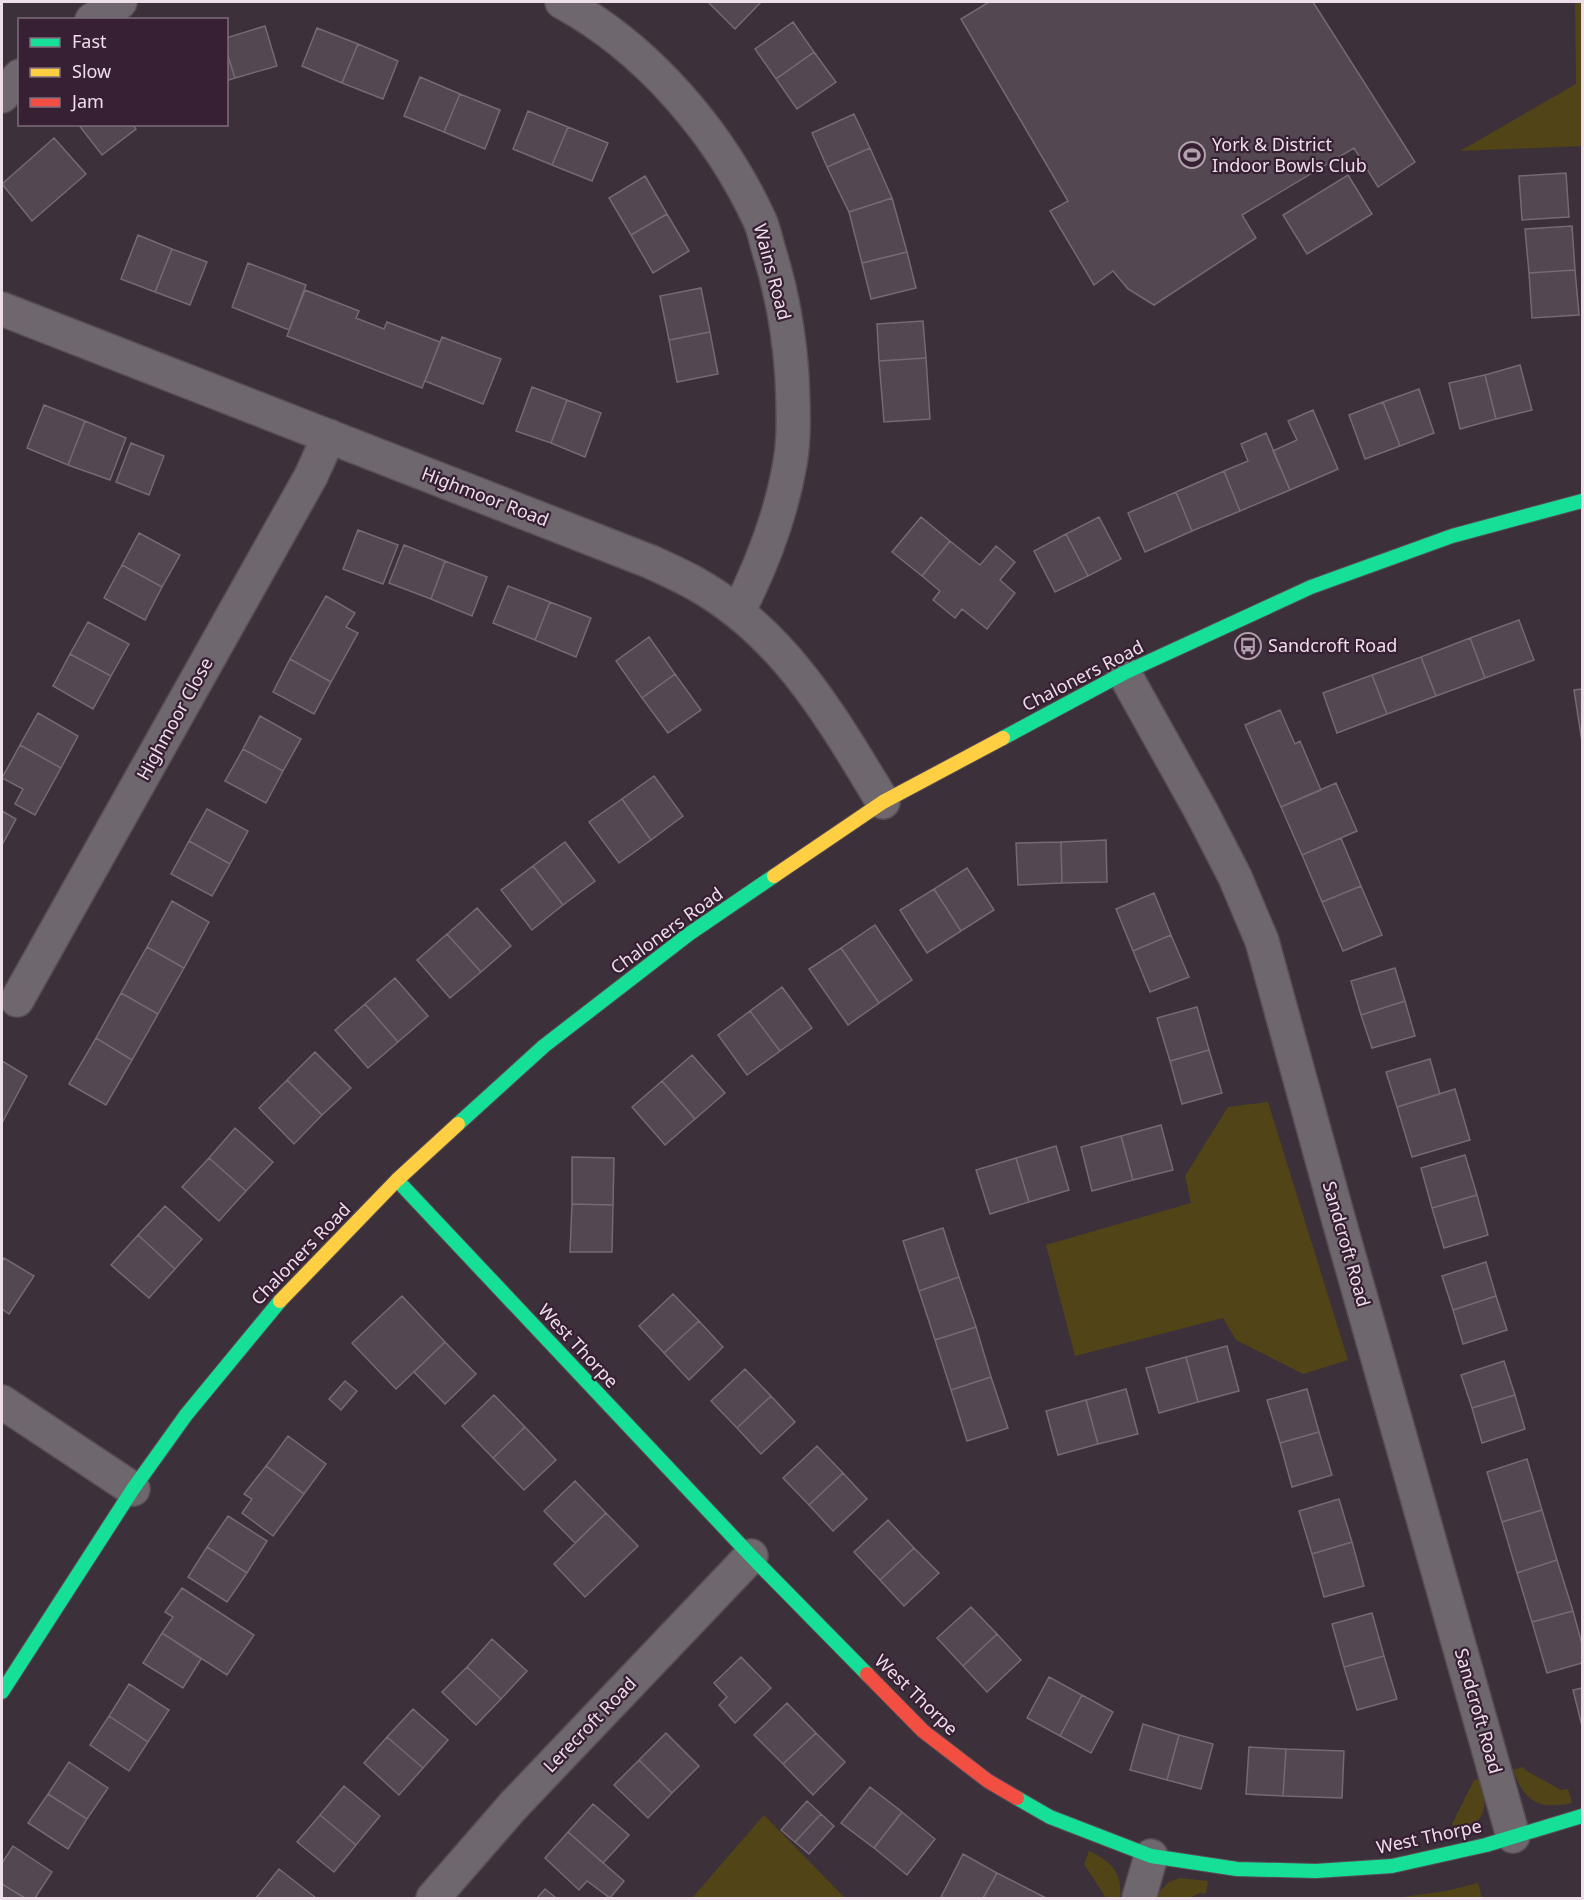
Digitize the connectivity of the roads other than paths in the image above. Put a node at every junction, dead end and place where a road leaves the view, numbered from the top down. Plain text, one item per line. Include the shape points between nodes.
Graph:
1 (120, 2) edge
2 (562, 2) edge
3 (95, 18) edge
4 (18, 78) edge
5 (2, 96) edge
6 (2, 309) edge
7 (329, 436) junction
8 (1582, 501) edge
9 (738, 612) junction
10 (1124, 673) junction
11 (883, 802) junction
12 (18, 1000) dead end
13 (397, 1180) junction
14 (2, 1402) edge
15 (133, 1489) junction
16 (751, 1556) junction
17 (2, 1692) edge
18 (1582, 1816) edge
19 (1514, 1836) junction
20 (1151, 1856) junction
21 (433, 1899) edge
22 (1139, 1899) edge

1 - 3 street
2 - 9 street, Wains Road via 634,52 690,109 730,164 760,222 779,283 790,344 790,462 775,526
4 - 5 street
6 - 7 street, Highmoor Road
7 - 9 street, Highmoor Road via 651,562 697,584
7 - 12 street, Highmoor Close via 311,476
8 - 10 street, Chaloners Road via 1452,536 1311,587
9 - 11 street, Highmoor Road via 812,688
10 - 11 street, Chaloners Road
10 - 19 street, Sandcroft Road via 1202,811 1262,941
11 - 13 street, Chaloners Road via 689,934 544,1046
13 - 15 street, Chaloners Road via 273,1308 186,1415
13 - 16 street, West Thorpe
14 - 15 street
15 - 17 street, Chaloners Road
16 - 20 street, West Thorpe via 923,1731 988,1781 1050,1817
16 - 21 street, Lerecroft Road via 513,1806
18 - 19 street, West Thorpe
19 - 20 street, West Thorpe via 1392,1866 1316,1871 1237,1869
20 - 22 street

